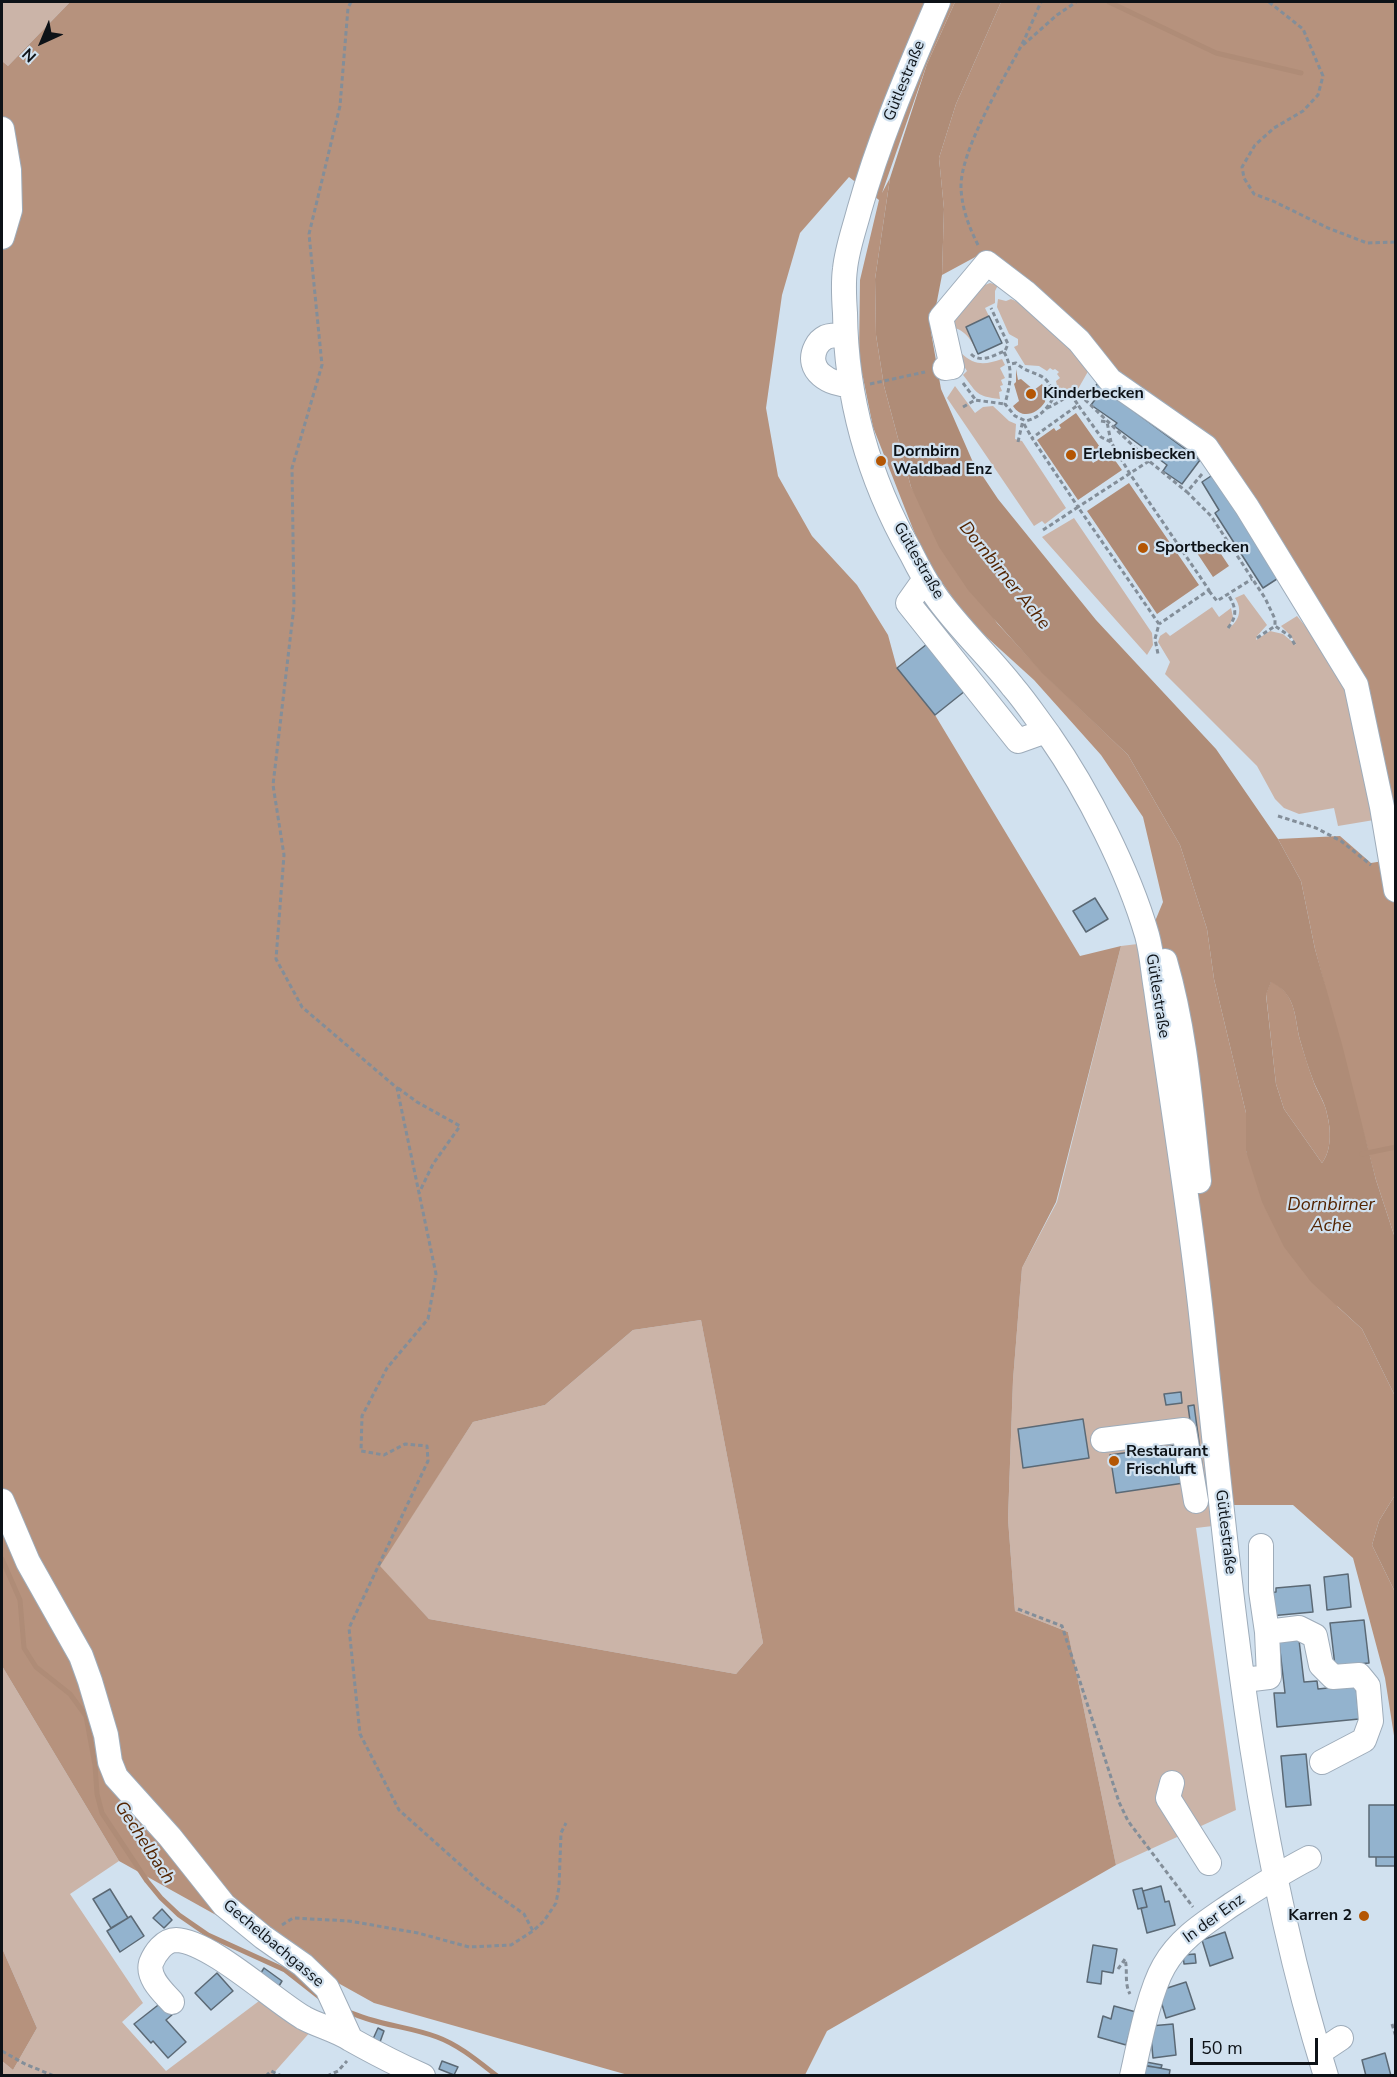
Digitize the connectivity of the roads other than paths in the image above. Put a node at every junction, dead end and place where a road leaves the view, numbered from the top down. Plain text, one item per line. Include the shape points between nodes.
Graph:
1 (938, 2) edge
2 (2, 129) edge
3 (2, 237) edge
4 (845, 335) junction
5 (952, 373) road end
6 (860, 385) junction
7 (1395, 890) edge
8 (1103, 1440) dead end
9 (2, 1501) edge
10 (1196, 1501) dead end
11 (1261, 1546) dead end
12 (1267, 1632) junction
13 (1244, 1680) junction
14 (1322, 1762) dead end
15 (1172, 1783) dead end
16 (1309, 1858) dead end
17 (1209, 1863) dead end
18 (1276, 1875) junction
19 (172, 2002) dead end
20 (350, 2033) junction
21 (1341, 2038) dead end
22 (1320, 2052) junction
23 (423, 2076) edge
24 (1132, 2076) edge
25 (1326, 2076) edge

1 - 4 street, Gütlestraße via 898,96 850,242 845,269
2 - 3 street via 9,170 9,210
4 - 6 street, Gütlestraße
4 - 6 street via 826,337 819,343 814,350 814,366 837,384
5 - 7 street via 942,318 987,263 1079,341 1110,380 1206,447 1356,685
6 - 13 street, Gütlestraße via 859,428 905,543 935,595 1013,686 1078,782 1128,882 1147,937 1197,1288
8 - 10 street via 1184,1430
9 - 20 street, Gechelbachgasse via 28,1562 81,1656 116,1777 224,1905 327,1988
11 - 12 street via 1261,1591
12 - 13 street via 1269,1677
12 - 14 street via 1299,1628 1315,1636 1321,1665 1333,1677 1359,1675 1368,1686 1371,1721 1364,1740
13 - 18 street, Gütlestraße via 1265,1827
15 - 17 street via 1168,1798
16 - 18 street, In der Enz
18 - 22 street, Gütlestraße via 1300,1987
18 - 24 street, In der Enz via 1179,1944 1163,1969 1148,2011
19 - 20 street via 151,1972 163,1945 177,1940 209,1952 304,2018
20 - 23 street via 380,2057
21 - 22 street
22 - 25 street, Gütlestraße

